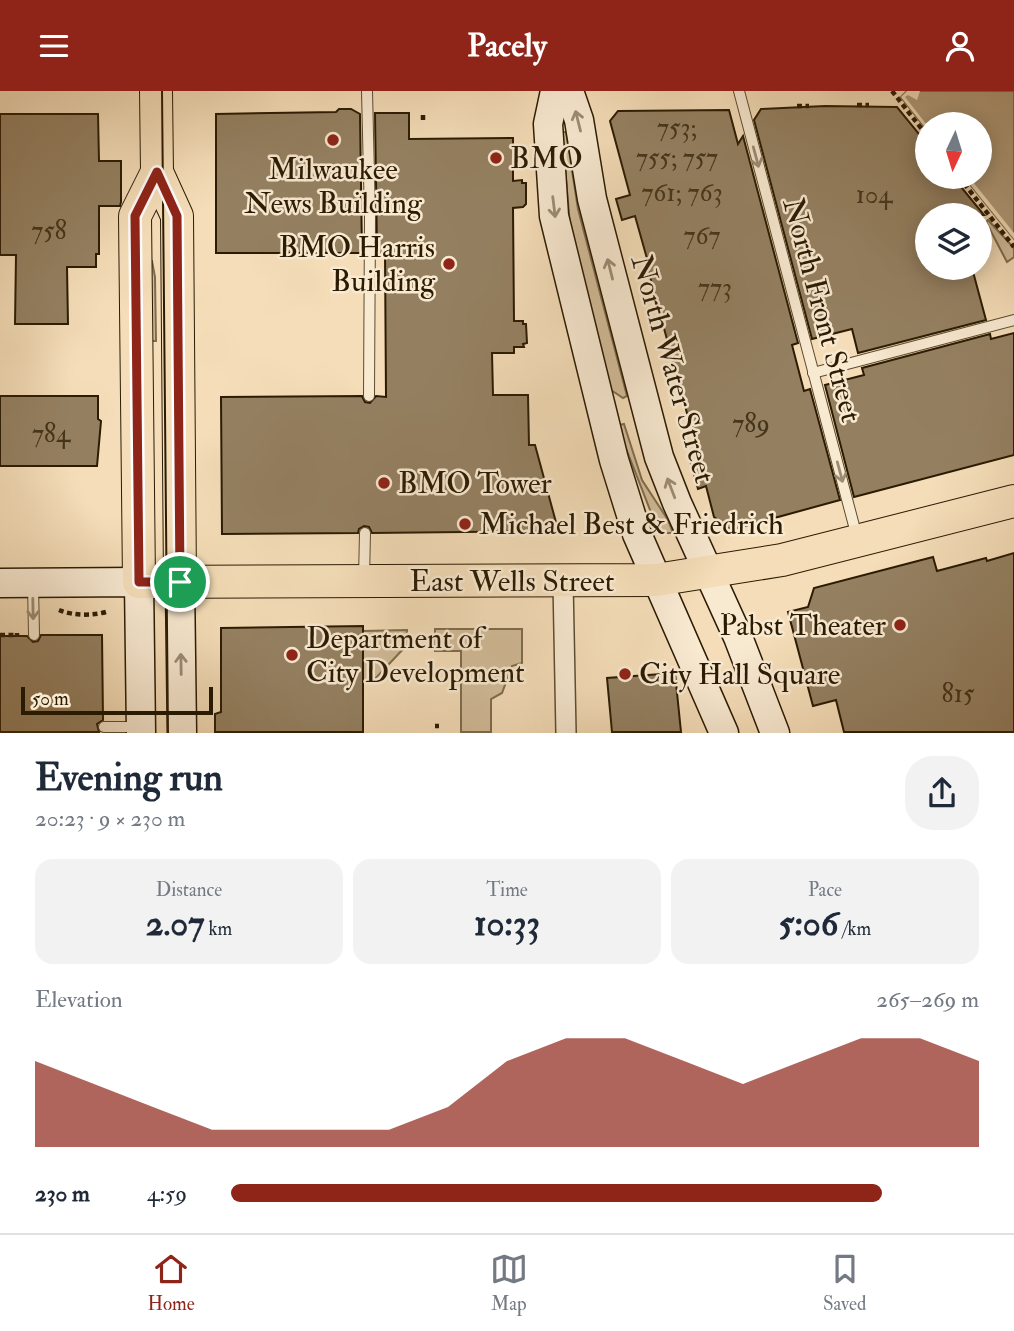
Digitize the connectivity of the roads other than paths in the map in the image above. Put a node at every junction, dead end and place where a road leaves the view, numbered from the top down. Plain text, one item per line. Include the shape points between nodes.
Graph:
1 (156, 91) edge
2 (367, 91) edge
3 (555, 91) edge
4 (569, 91) edge
5 (739, 91) edge
6 (157, 172) junction
7 (1014, 320) edge
8 (813, 373) junction
9 (369, 396) dead end
10 (1014, 501) edge
11 (365, 533) dead end
12 (858, 542) junction
13 (708, 573) junction
14 (656, 580) junction
15 (139, 582) junction
16 (180, 582) junction
17 (363, 582) junction
18 (563, 582) junction
19 (0, 583) edge
20 (33, 583) junction
21 (34, 635) dead end
22 (104, 727) dead end
23 (141, 730) edge
24 (182, 733) edge
25 (566, 733) edge
26 (724, 733) edge
27 (775, 733) edge

1 - 6 main road
2 - 9 lane
3 -> 14 main road via 548,124 554,216 621,483
13 -> 4 main road, North Water Street via 659,457
5 -> 8 lane, North Front Street
6 - 15 main road via 135,216
6 - 16 main road via 177,216
7 - 8 lane
8 -> 12 lane, North Front Street
10 - 12 main road, East Wells Street
11 - 17 lane
12 - 13 main road, East Wells Street
13 - 14 main road, East Wells Street
13 - 27 main road, North Water Street
14 - 18 main road, East Wells Street
14 - 26 main road
15 - 16 main road, East Wells Street
15 - 20 main road, East Wells Street
15 - 23 main road
16 - 17 main road, East Wells Street
24 -> 16 main road
17 - 18 main road, East Wells Street
18 - 25 street
19 - 20 main road, East Wells Street
20 -> 21 lane
22 - 23 lane

